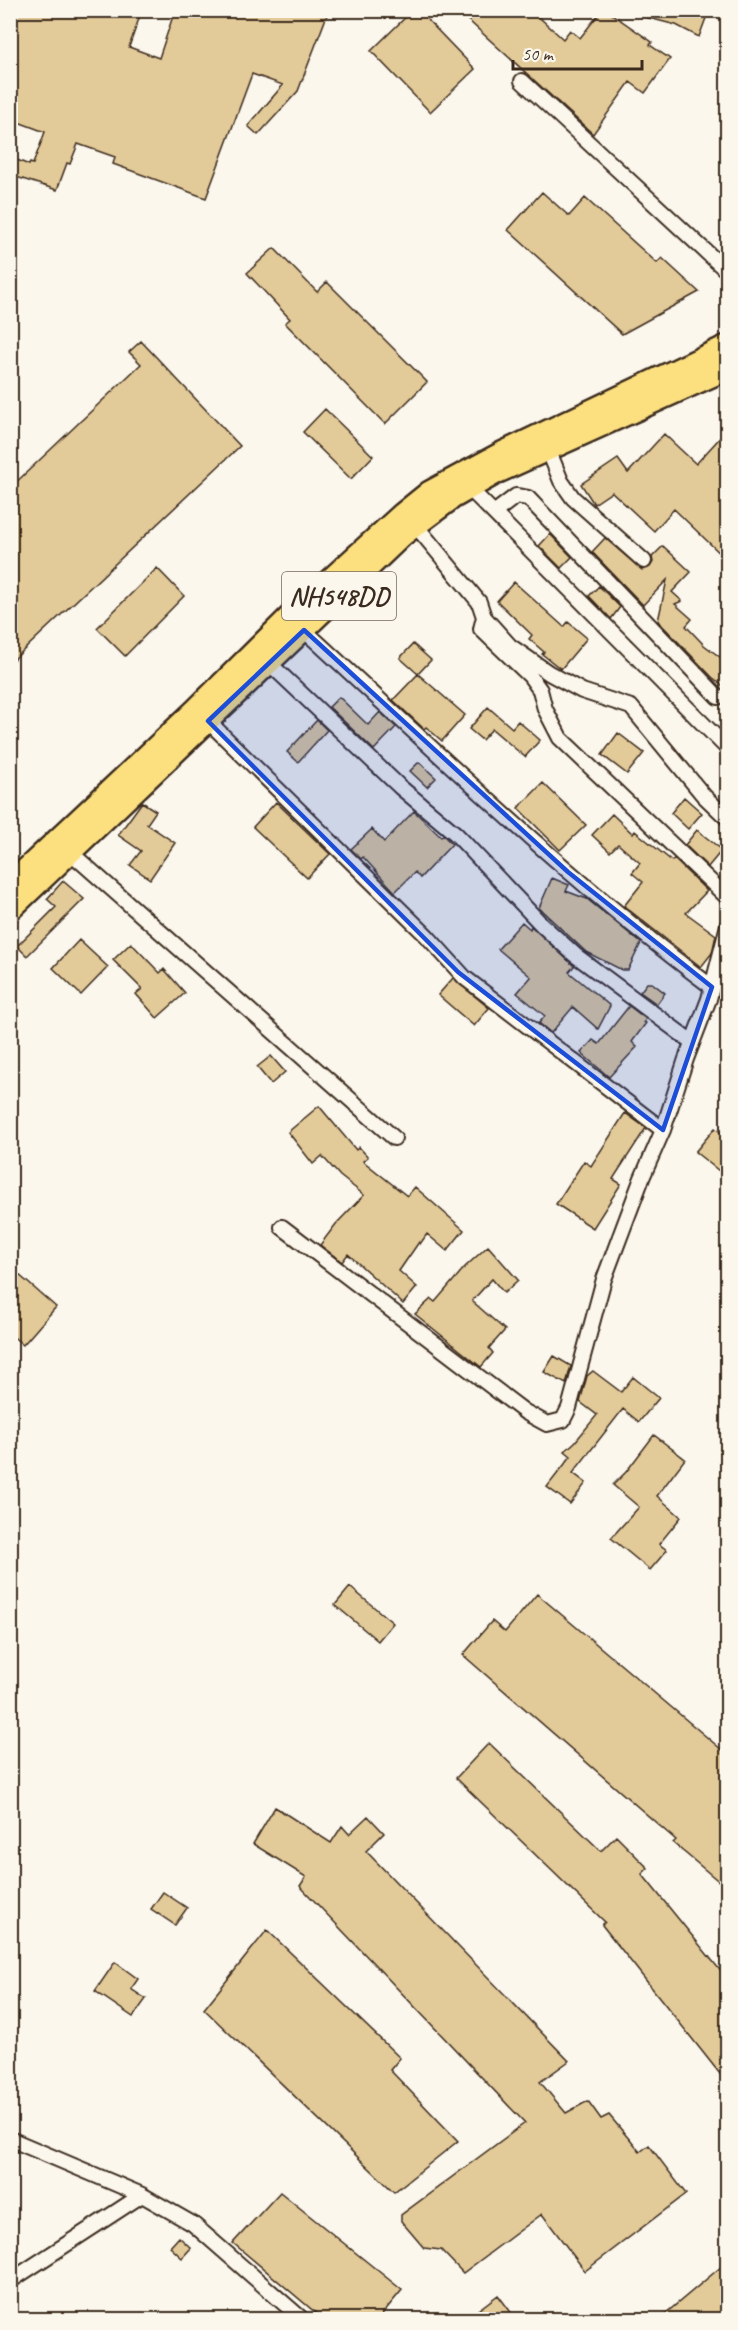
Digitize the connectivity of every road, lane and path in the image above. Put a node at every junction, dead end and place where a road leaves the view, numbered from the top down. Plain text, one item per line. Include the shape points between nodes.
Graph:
1 (522, 81) dead end
2 (728, 272) edge
3 (728, 346) edge
4 (728, 368) edge
5 (613, 410) junction
6 (548, 449) junction
7 (469, 488) junction
8 (495, 512) junction
9 (410, 519) junction
10 (644, 561) dead end
11 (484, 617) junction
12 (304, 630) junction
13 (269, 663) junction
14 (718, 697) dead end
15 (208, 722) junction
16 (728, 749) edge
17 (728, 819) edge
18 (70, 852) junction
19 (10, 885) edge
20 (728, 898) edge
21 (10, 909) edge
22 (727, 931) edge
23 (712, 987) junction
24 (693, 1042) junction
25 (663, 1130) junction
26 (394, 1138) dead end
27 (282, 1227) dead end
28 (10, 2139) edge
29 (142, 2195) junction
30 (10, 2281) edge
31 (303, 2319) edge

1 - 2 street
3 - 5 highway, NH548DD
4 - 5 highway, NH548DD
5 - 6 highway, NH548DD
5 - 9 highway, NH548DD via 503,453 443,485
6 - 7 highway, NH548DD
6 - 10 street via 573,498
7 - 8 street
7 - 9 highway, NH548DD
8 - 14 street via 516,496 528,498
8 - 16 street
9 - 11 street via 467,586
9 - 12 highway, NH548DD
9 - 19 highway, NH548DD via 290,617
11 - 17 street via 510,646 549,673 582,691 631,707 704,796
11 - 20 street via 481,629 530,676 560,738
12 - 13 highway, NH548DD
12 - 23 street via 568,872
13 - 15 highway, NH548DD
13 - 24 street via 400,787 456,834 575,955
15 - 18 highway, NH548DD
15 - 25 street via 427,936 458,972
18 - 21 highway, NH548DD
18 - 26 street
22 - 23 street
23 - 24 street
24 - 25 street
25 - 27 street via 604,1279 563,1420 547,1424 525,1412
28 - 29 street
29 - 30 street
29 - 31 street via 194,2224

